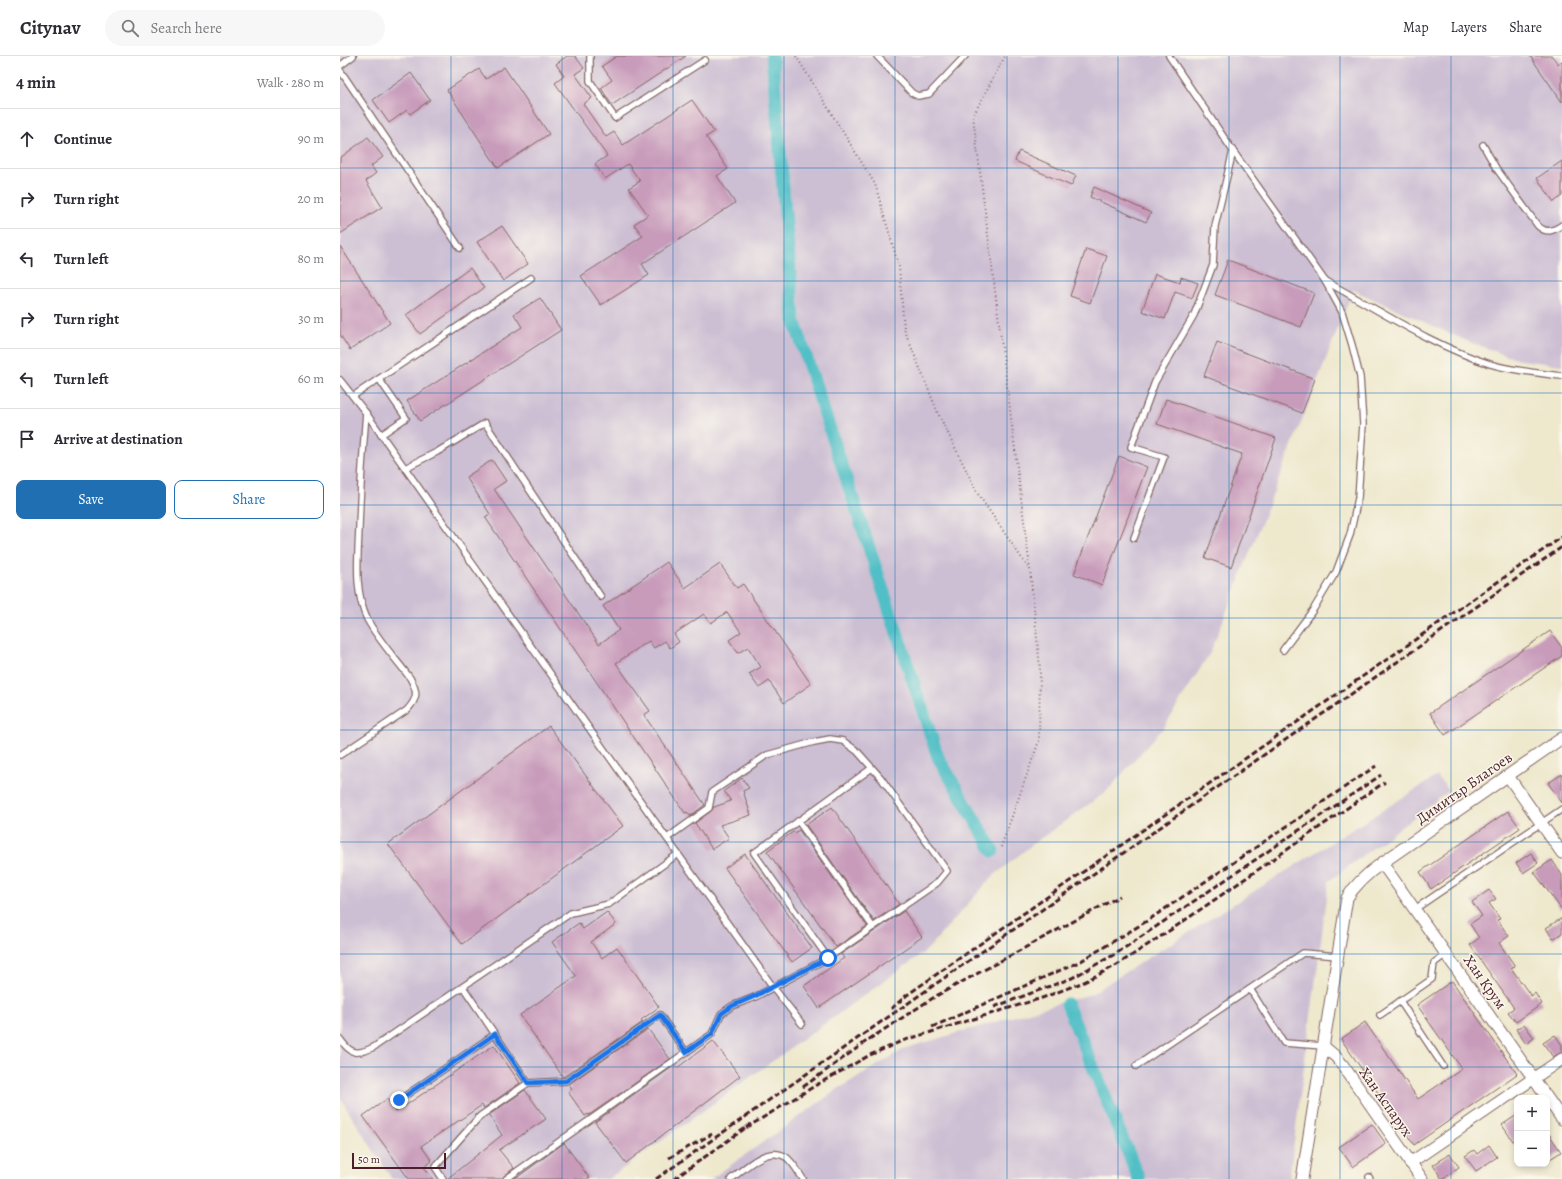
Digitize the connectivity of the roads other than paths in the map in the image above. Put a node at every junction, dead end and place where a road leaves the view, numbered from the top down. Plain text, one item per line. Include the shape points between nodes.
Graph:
1 (353, 56) edge
2 (590, 56) edge
3 (877, 56) edge
4 (965, 56) edge
5 (1169, 56) edge
6 (705, 60) dead end
7 (340, 66) edge
8 (340, 70) edge
9 (1483, 145) dead end
10 (1233, 152) junction
11 (1562, 225) edge
12 (460, 248) dead end
13 (531, 278) dead end
14 (1325, 281) junction
15 (1562, 376) edge
16 (379, 379) junction
17 (340, 380) edge
18 (353, 396) junction
19 (366, 413) junction
20 (382, 435) junction
21 (405, 468) junction
22 (1134, 538) dead end
23 (601, 597) dead end
24 (1283, 650) dead end
25 (1562, 738) edge
26 (340, 755) edge
27 (872, 768) junction
28 (1508, 776) junction
29 (1562, 809) edge
30 (798, 821) junction
31 (1541, 824) junction
32 (667, 838) junction
33 (1562, 853) edge
34 (678, 854) junction
35 (1382, 862) junction
36 (1415, 909) junction
37 (873, 927) junction
38 (1447, 954) junction
39 (1338, 956) junction
40 (828, 958) junction
41 (463, 987) junction
42 (773, 987) junction
43 (1250, 989) junction
44 (1400, 1001) junction
45 (1380, 1015) dead end
46 (802, 1024) dead end
47 (495, 1034) junction
48 (340, 1039) edge
49 (1323, 1046) junction
50 (686, 1052) junction
51 (1562, 1059) edge
52 (1136, 1066) dead end
53 (1443, 1066) dead end
54 (1534, 1078) junction
55 (528, 1083) junction
56 (399, 1100) dead end
57 (1562, 1119) edge
58 (1410, 1164) junction
59 (443, 1179) edge
60 (506, 1179) edge
61 (730, 1179) edge
62 (803, 1179) edge
63 (1302, 1179) edge
64 (1422, 1179) edge

1 - 7 lane
2 - 6 lane via 590,81 615,118
3 - 4 lane via 912,93 918,96 929,94
5 - 10 lane
8 - 12 lane
9 - 11 lane via 1496,168 1538,226 1543,231 1550,231
10 - 14 lane
10 - 22 lane via 1214,226 1213,264 1194,315 1155,382 1131,447 1164,458
13 - 16 lane
14 - 15 lane via 1456,352 1491,364
14 - 24 lane via 1342,312 1360,377 1363,424 1358,498 1350,534 1336,572 1313,610
16 - 18 lane
16 - 20 lane via 406,418
17 - 18 lane
18 - 19 lane
19 - 20 lane
19 - 26 lane via 357,572 359,589 367,618 410,678 416,694 414,703 407,710
20 - 21 lane
21 - 23 lane via 485,423
21 - 32 lane
25 - 28 street, Димитър Благоев
27 - 30 lane
27 - 32 lane via 843,741 830,739 767,755 712,792 709,808
27 - 37 lane via 947,871 937,883
28 - 31 street
28 - 35 street, Димитър Благоев
29 - 31 lane
30 - 37 lane
30 - 40 lane via 754,853
31 - 33 street
31 - 36 lane
32 - 34 lane
34 - 41 lane via 609,904 571,913
34 - 42 lane
35 - 36 street, Хан Крум
35 - 39 street, Димитър Благоев via 1354,886 1347,898
36 - 38 street, Хан Крум
37 - 40 lane
38 - 44 lane via 1434,963 1432,979
38 - 54 street, Хан Крум
39 - 43 lane via 1303,953
39 - 49 street, Димитър Благоев
40 - 42 lane
41 - 47 lane
41 - 48 lane via 364,1052 355,1053 347,1049
42 - 46 lane
42 - 50 lane via 732,1006 721,1014 712,1034
43 - 49 lane via 1284,1043
43 - 52 lane
44 - 45 lane
44 - 53 lane
47 - 55 lane
47 - 56 lane
49 - 58 street, Хан Аспарух via 1342,1064
49 - 63 street, Димитър Благоев
50 - 55 lane via 660,1015 566,1081
50 - 60 lane
51 - 54 street
54 - 57 street, Хан Крум
54 - 58 street
55 - 59 lane via 480,1116 435,1168
58 - 64 street, Хан Аспарух
61 - 62 lane via 769,1154 786,1157

